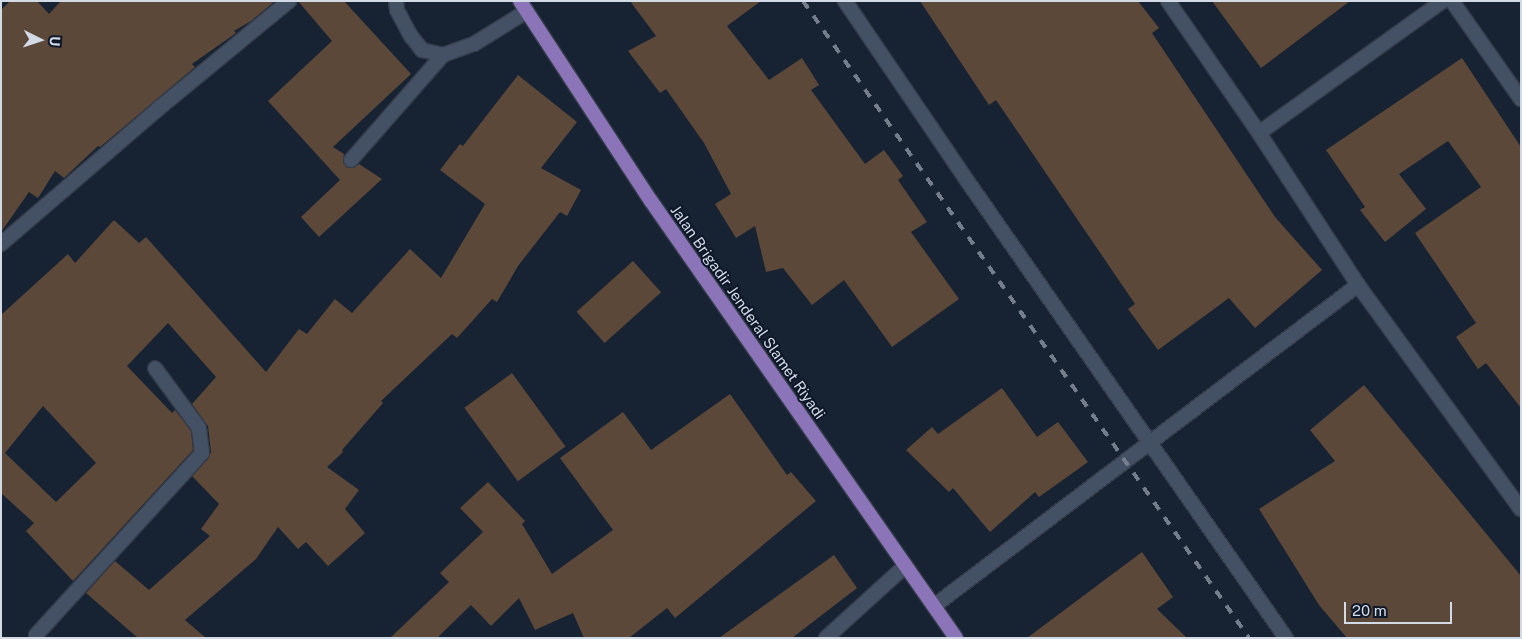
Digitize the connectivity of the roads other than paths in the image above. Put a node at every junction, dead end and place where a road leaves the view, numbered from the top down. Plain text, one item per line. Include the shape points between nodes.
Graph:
1 (289, 1) edge
2 (396, 1) edge
3 (845, 1) edge
4 (1168, 1) edge
5 (1443, 1) edge
6 (1452, 1) edge
7 (523, 6) edge
8 (443, 55) junction
9 (1521, 99) edge
10 (1259, 133) junction
11 (351, 160) dead end
12 (1, 244) edge
13 (1358, 285) junction
14 (155, 368) dead end
15 (1150, 441) junction
16 (1521, 508) edge
17 (905, 566) junction
18 (934, 606) junction
19 (36, 635) dead end
20 (826, 638) edge
21 (956, 638) edge
22 (1286, 638) edge

1 - 12 street
2 - 8 street via 397,10 422,50
3 - 15 street
4 - 10 street
5 - 10 street
6 - 9 street
7 - 8 street via 474,44
7 - 17 main road, Jalan Brigadir Jenderal Slamet Riyadi via 651,201
8 - 11 street
10 - 13 street
13 - 15 street
13 - 16 street
14 - 19 street via 199,428 202,452
15 - 18 street
15 - 22 street
17 - 18 main road, Jalan Brigadir Jenderal Slamet Riyadi
17 - 20 street
18 - 21 main road, Jalan Brigadir Jenderal Slamet Riyadi

